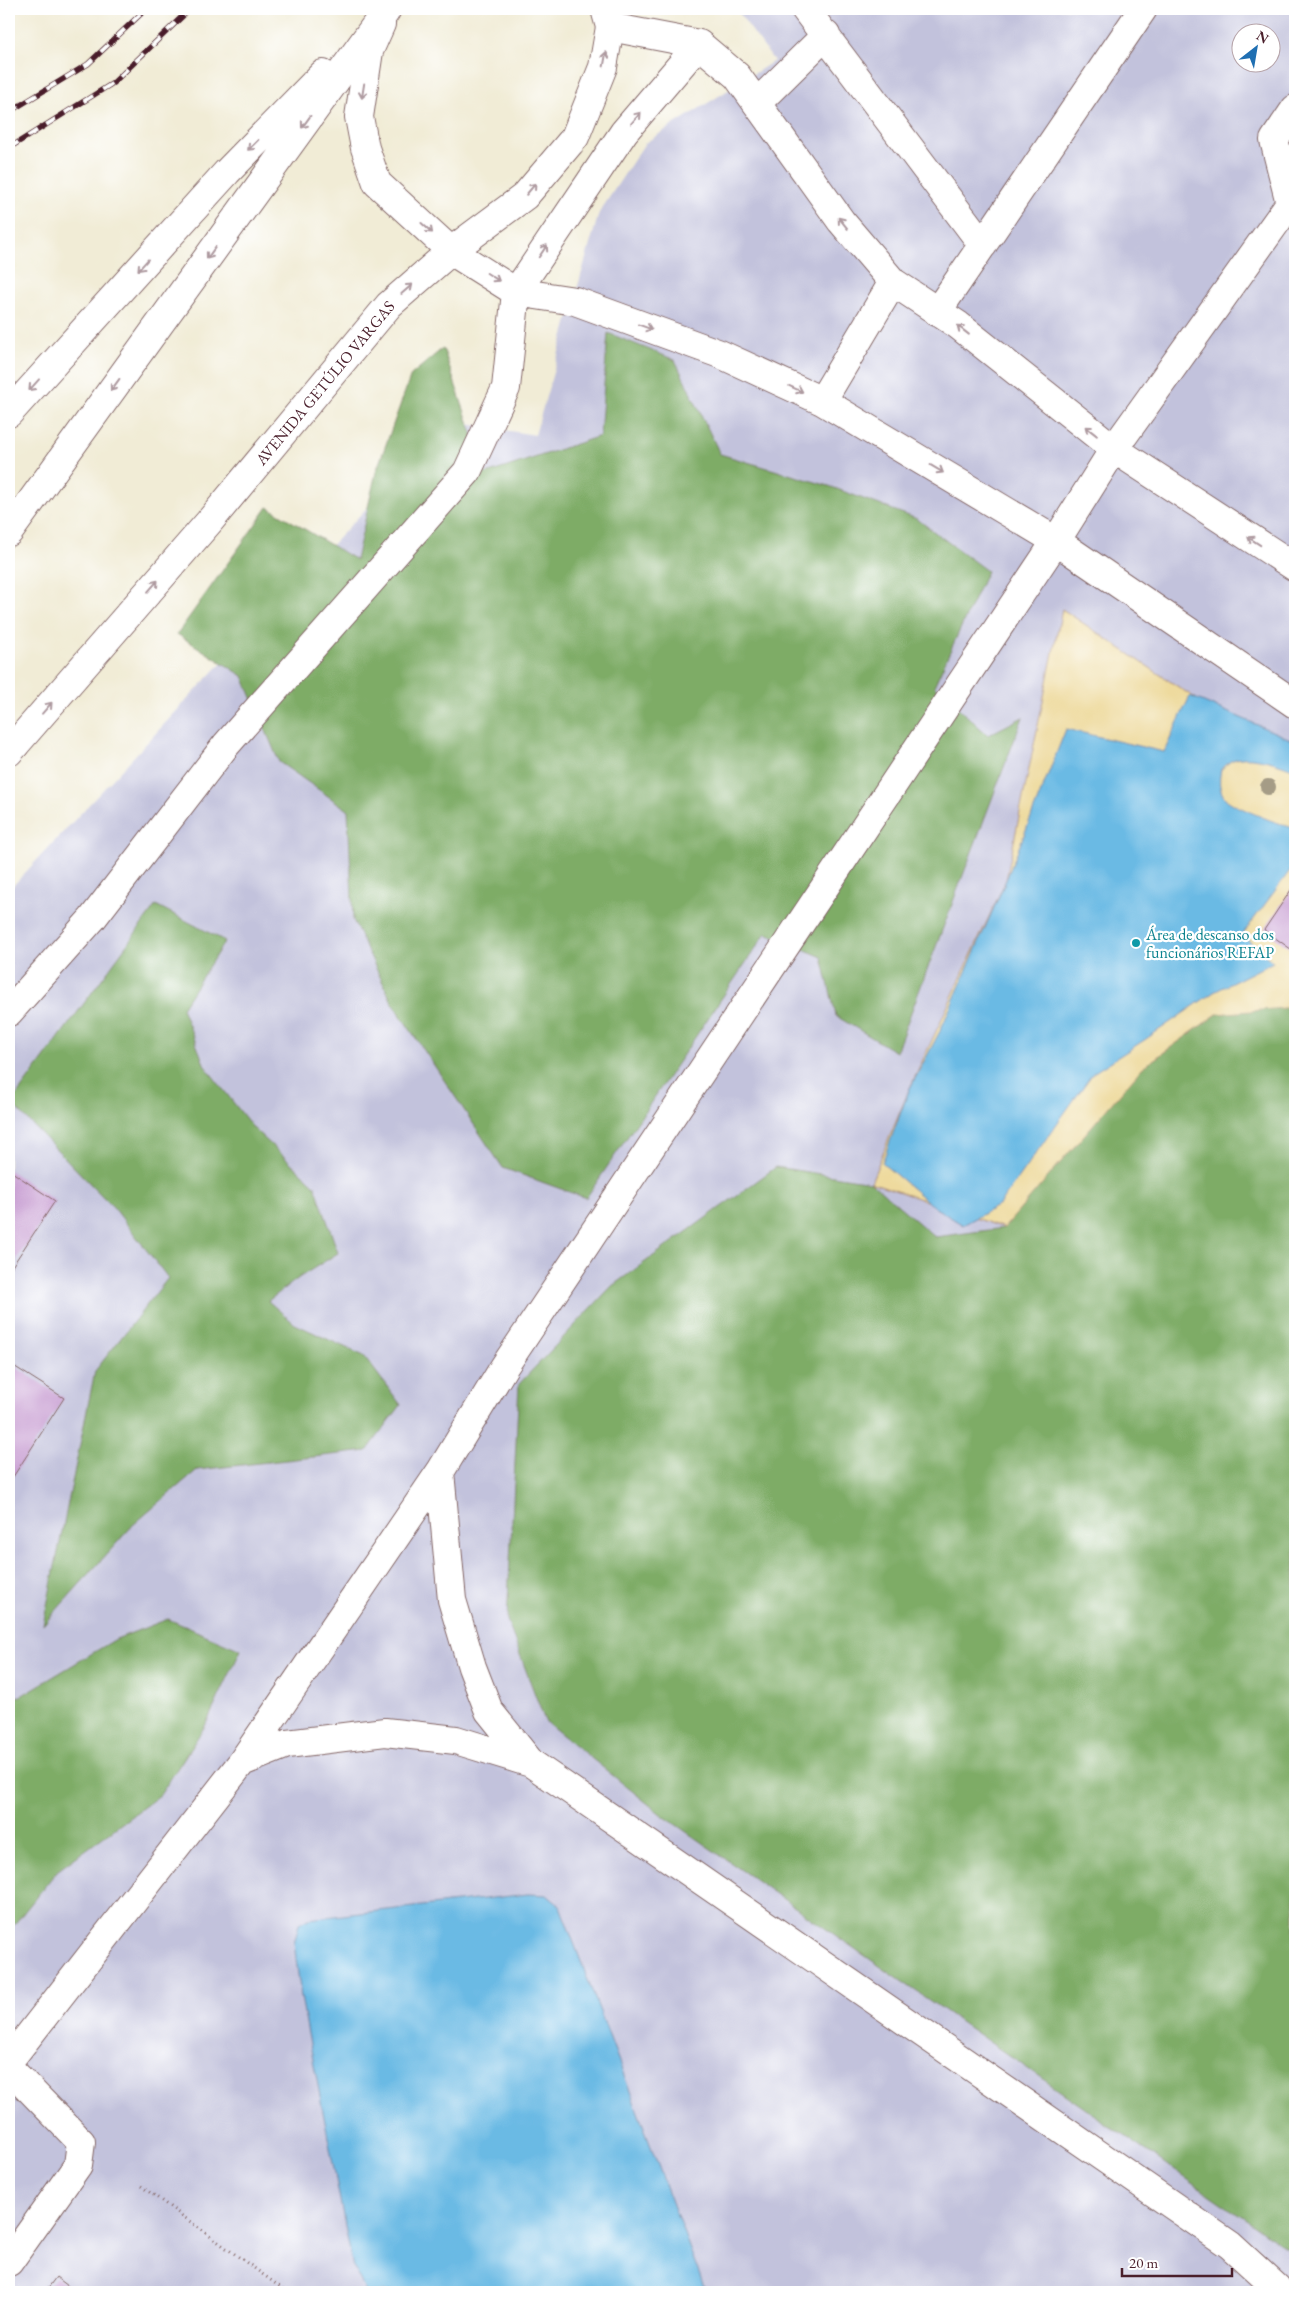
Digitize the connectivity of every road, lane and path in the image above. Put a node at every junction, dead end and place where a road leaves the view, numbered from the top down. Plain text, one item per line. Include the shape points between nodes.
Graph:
1 (804, 9) edge
2 (1143, 9) edge
3 (387, 10) edge
4 (607, 18) edge
5 (826, 35) junction
6 (699, 44) junction
7 (757, 103) junction
8 (1295, 109) edge
9 (983, 245) junction
10 (452, 251) junction
11 (893, 282) junction
12 (516, 292) junction
13 (937, 312) junction
14 (822, 400) junction
15 (9, 413) edge
16 (1114, 450) junction
17 (9, 532) edge
18 (1056, 541) junction
19 (1295, 568) edge
20 (1295, 704) edge
21 (11, 748) edge
22 (9, 1012) edge
23 (440, 1472) junction
24 (242, 1762) junction
25 (531, 1763) junction
26 (9, 2061) edge
27 (9, 2068) edge
28 (141, 2186) dead end
29 (9, 2262) edge
30 (287, 2292) edge
31 (1279, 2292) edge

1 - 5 main road
2 - 9 main road
3 -> 10 main road via 369,51 359,117 365,148 377,184
3 -> 15 main road via 227,172
3 -> 17 main road
4 - 6 main road
10 -> 4 main road, AVENIDA GETÚLIO VARGAS via 525,196 575,137 603,68
5 - 7 main road
5 - 9 main road
6 - 7 main road via 737,76
12 -> 6 main road via 624,132
11 -> 7 main road via 841,221
8 - 16 main road via 1274,140 1290,203
9 - 13 main road
10 -> 12 main road
21 -> 10 main road, AVENIDA GETÚLIO VARGAS via 209,522 389,305
11 - 13 main road
11 - 14 main road
12 -> 14 main road via 575,301 720,354
12 - 22 main road via 506,388 467,472 226,745 92,919
16 -> 13 main road via 958,325
14 -> 18 main road
16 - 18 main road
19 -> 16 main road
18 - 20 main road
18 - 23 main road via 504,1367
23 - 24 main road
23 - 25 main road via 452,1600 472,1667 489,1711
24 - 25 main road via 287,1744 385,1732 456,1740
24 - 26 main road
25 - 31 main road via 1230,2245
27 - 29 main road via 81,2142 78,2165
28 - 30 path

